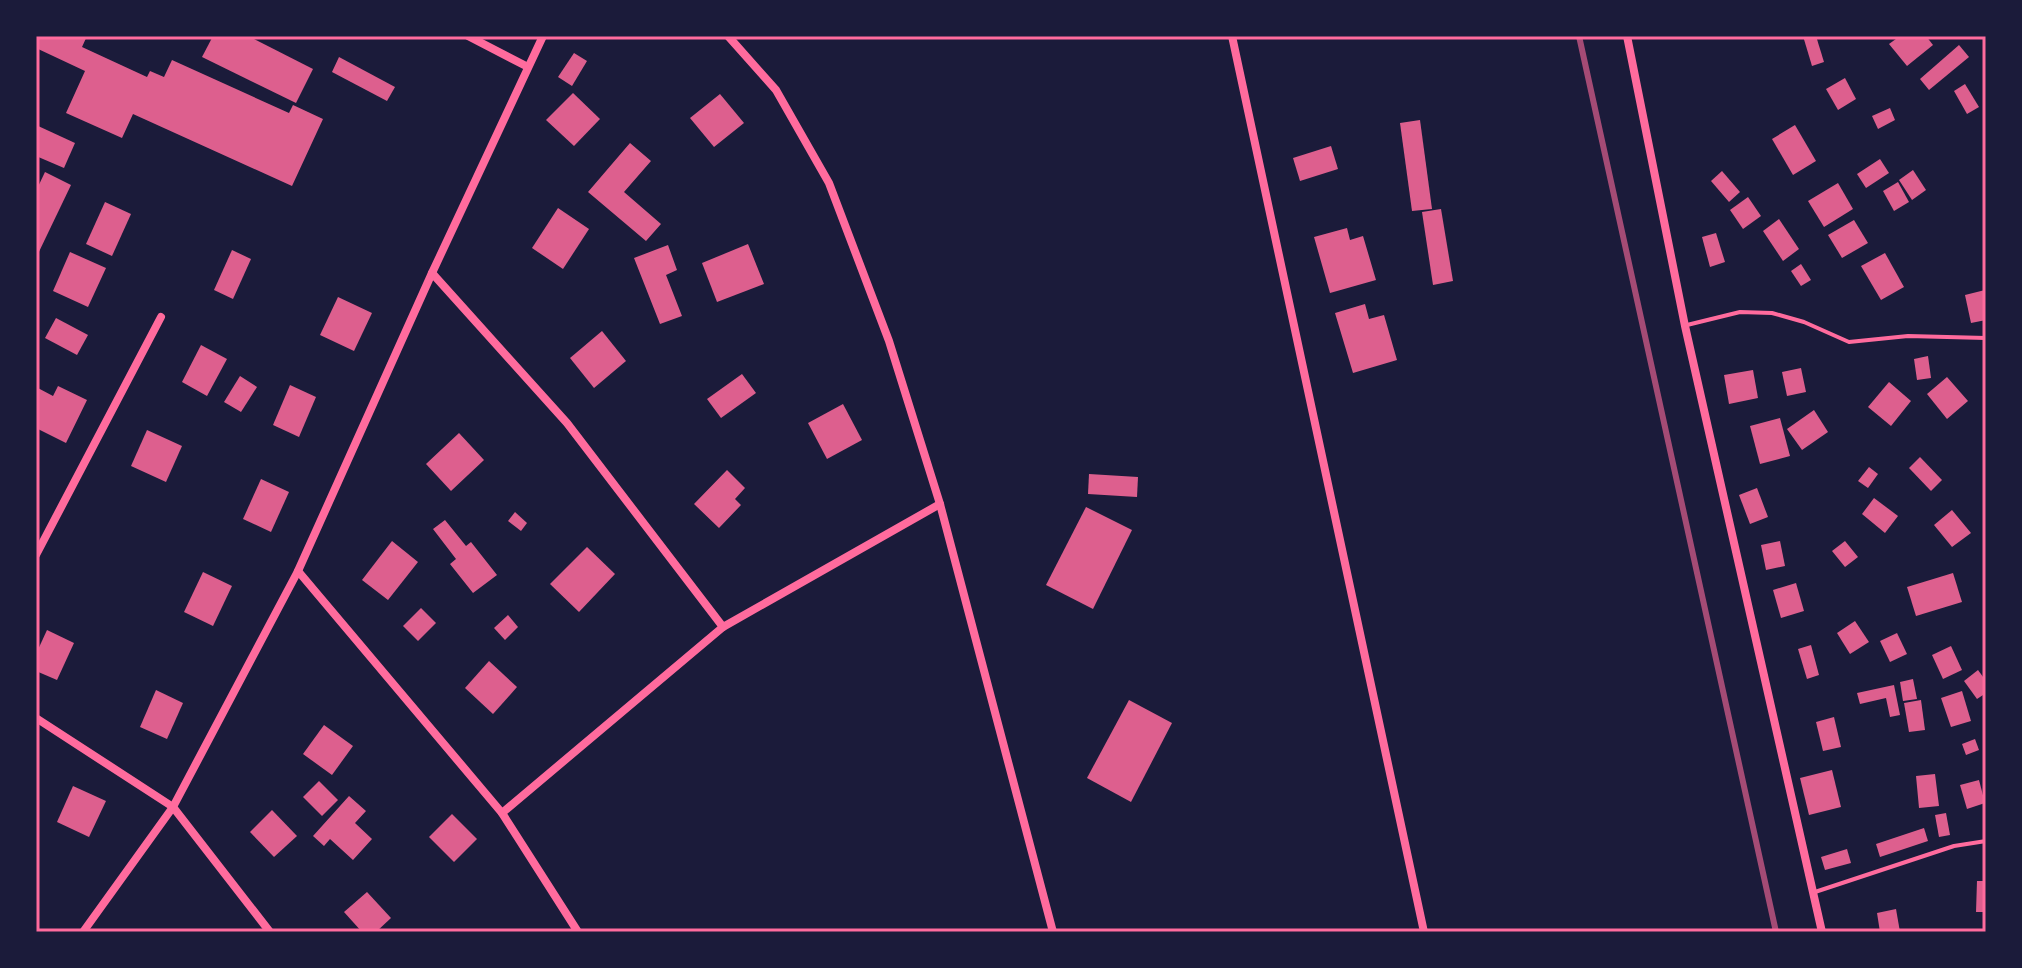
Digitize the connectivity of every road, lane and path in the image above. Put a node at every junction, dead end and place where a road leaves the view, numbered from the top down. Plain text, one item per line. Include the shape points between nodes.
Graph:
1 (468, 36) edge
2 (543, 36) edge
3 (728, 36) edge
4 (1232, 36) edge
5 (1627, 36) edge
6 (528, 67) junction
7 (432, 273) junction
8 (161, 317) dead end
9 (1685, 326) junction
10 (1986, 338) edge
11 (940, 504) junction
12 (36, 555) edge
13 (298, 571) junction
14 (723, 627) junction
15 (36, 718) edge
16 (173, 807) junction
17 (502, 813) junction
18 (1986, 841) edge
19 (1813, 893) junction
20 (83, 932) edge
21 (270, 932) edge
22 (578, 932) edge
23 (1053, 932) edge
24 (1424, 932) edge
25 (1822, 932) edge

1 - 6 street
2 - 6 street
3 - 11 street via 776,90 829,183 889,341
4 - 24 street
5 - 9 street
6 - 7 street
7 - 13 street
7 - 14 street via 567,423
8 - 12 street
9 - 10 lane via 1740,312 1772,313 1849,342 1908,336
9 - 19 street
11 - 14 street
11 - 23 street
13 - 16 street
13 - 17 street
14 - 17 street
15 - 16 street
16 - 20 street
16 - 21 street
17 - 22 street
18 - 19 lane via 1954,846
19 - 25 street

